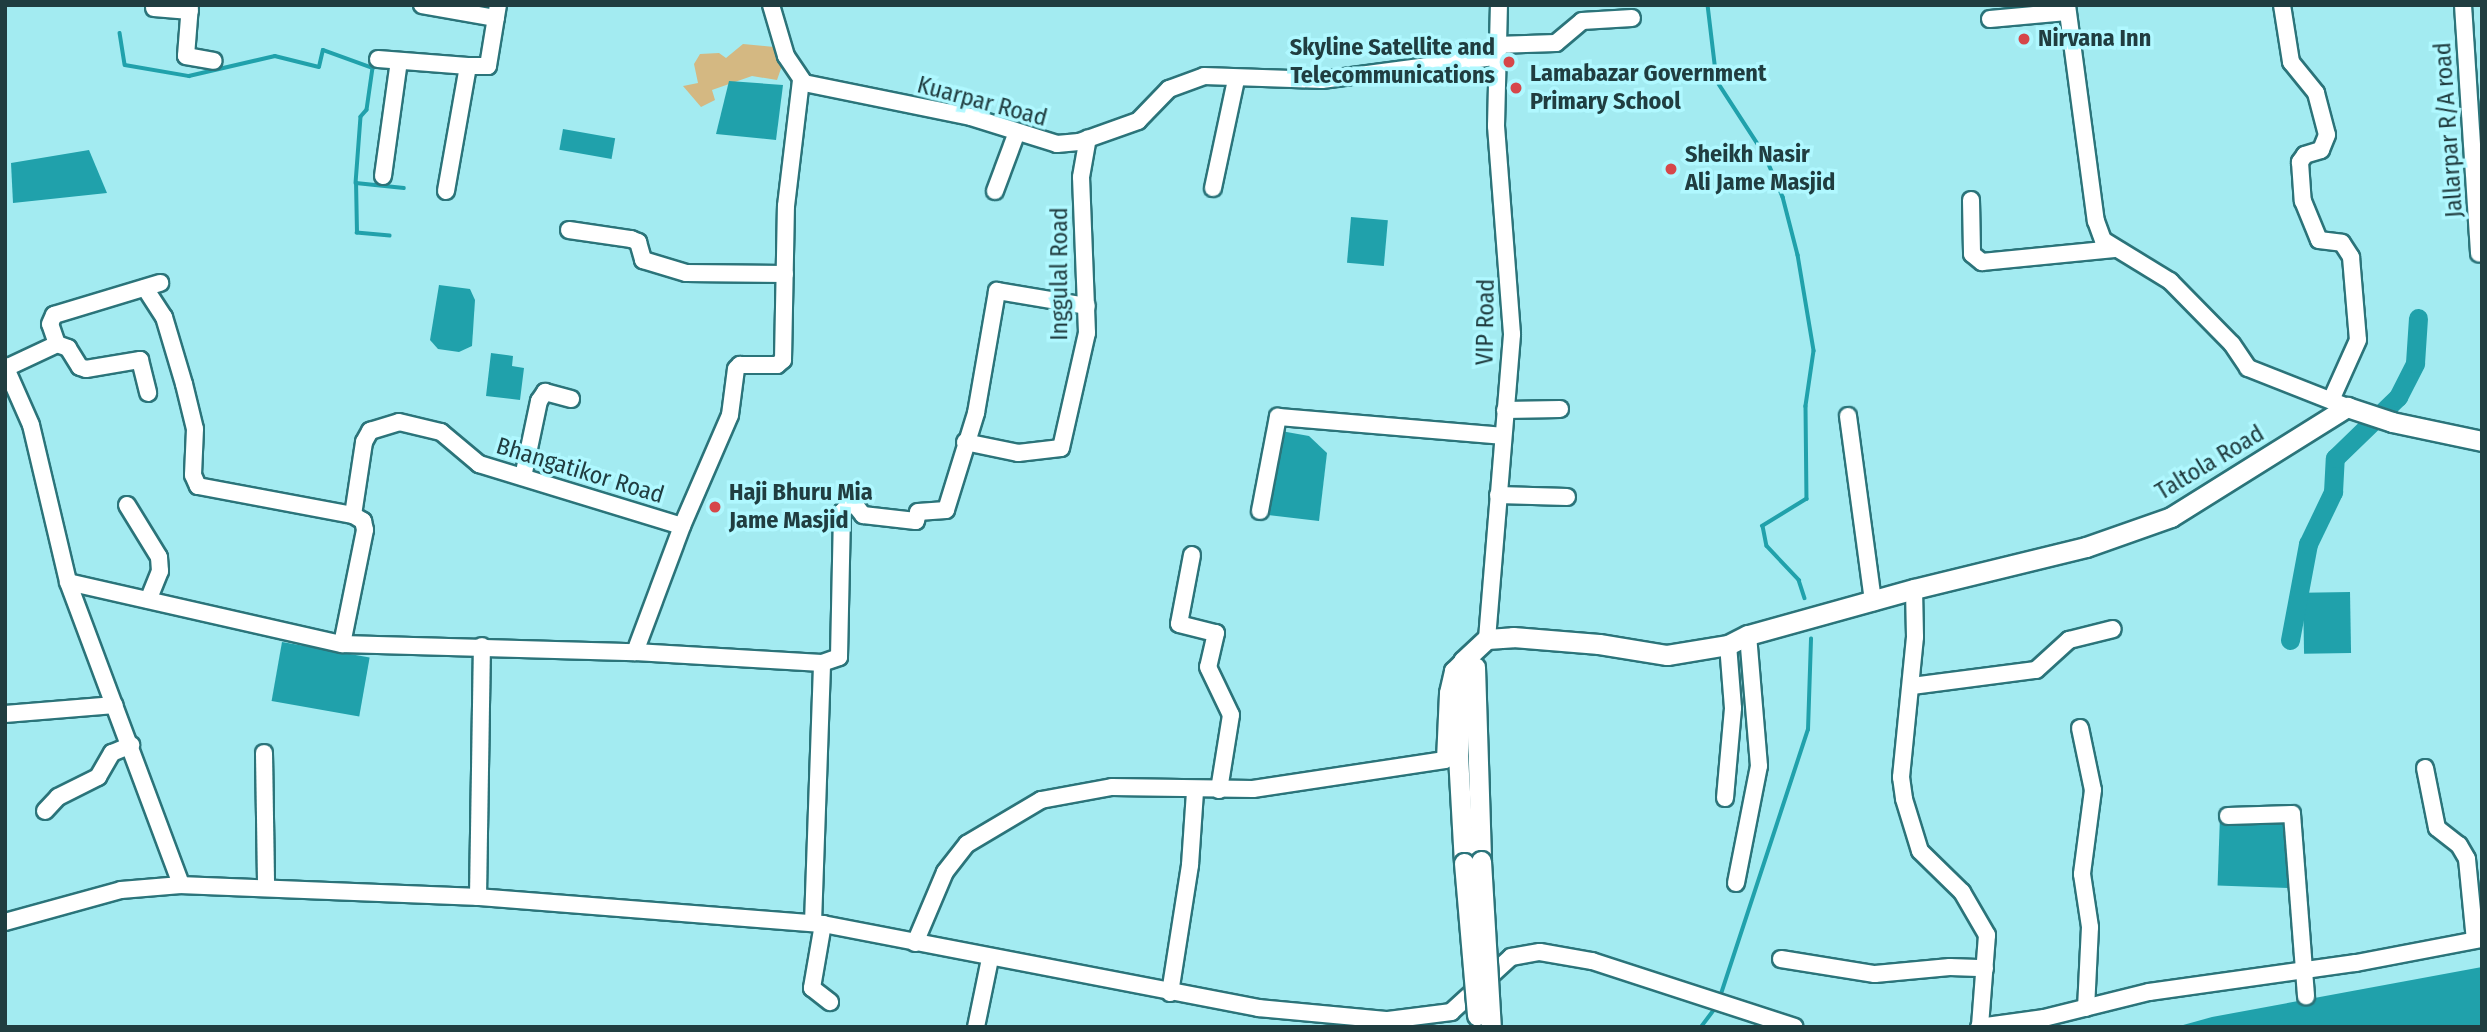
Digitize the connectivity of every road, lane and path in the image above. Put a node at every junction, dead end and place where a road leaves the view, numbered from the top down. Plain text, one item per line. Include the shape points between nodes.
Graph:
1 (422, 5) edge
2 (771, 5) edge
3 (1499, 5) edge
4 (2282, 5) edge
5 (2463, 5) edge
6 (154, 8) dead end
7 (190, 8) edge
8 (2067, 9) edge
9 (497, 12) edge
10 (1632, 18) dead end
11 (1990, 19) dead end
12 (1495, 51) junction
13 (378, 59) dead end
14 (214, 61) dead end
15 (399, 61) junction
16 (468, 66) junction
17 (1236, 80) junction
18 (801, 81) junction
19 (2476, 94) edge
20 (1017, 132) junction
21 (1088, 139) junction
22 (383, 176) dead end
23 (1213, 188) dead end
24 (446, 191) dead end
25 (995, 191) dead end
26 (1971, 200) dead end
27 (569, 230) dead end
28 (2113, 249) junction
29 (2479, 253) dead end
30 (785, 274) junction
31 (1087, 306) junction
32 (57, 344) junction
33 (6, 367) edge
34 (148, 394) dead end
35 (571, 399) dead end
36 (2339, 403) junction
37 (1560, 409) dead end
38 (1505, 410) junction
39 (1848, 416) dead end
40 (1502, 436) junction
41 (2482, 441) edge
42 (965, 442) junction
43 (523, 477) junction
44 (1498, 495) junction
45 (1567, 497) dead end
46 (127, 505) dead end
47 (1260, 511) dead end
48 (353, 515) junction
49 (682, 526) junction
50 (1192, 555) dead end
51 (68, 582) junction
52 (1914, 589) junction
53 (148, 600) junction
54 (1873, 602) junction
55 (2113, 629) dead end
56 (1748, 635) junction
57 (342, 644) junction
58 (1728, 645) junction
59 (482, 646) junction
60 (1475, 649) junction
61 (635, 652) junction
62 (822, 663) junction
63 (1912, 686) junction
64 (115, 705) junction
65 (5, 714) edge
66 (2080, 728) dead end
67 (131, 746) junction
68 (264, 752) dead end
69 (2425, 768) dead end
70 (1219, 790) junction
71 (1195, 791) junction
72 (1726, 798) dead end
73 (45, 811) dead end
74 (2228, 816) dead end
75 (1472, 862) junction
76 (1736, 883) dead end
77 (181, 885) junction
78 (266, 886) junction
79 (478, 897) junction
80 (5, 922) edge
81 (818, 924) junction
82 (2478, 939) edge
83 (915, 943) junction
84 (990, 959) junction
85 (1781, 959) dead end
86 (1985, 968) junction
87 (2302, 968) junction
88 (1170, 993) junction
89 (2306, 996) dead end
90 (830, 1002) dead end
91 (2086, 1008) junction
92 (976, 1027) edge
93 (1478, 1027) edge
94 (1491, 1027) edge
95 (1795, 1027) edge
96 (1980, 1027) edge

1 - 9 street
2 - 18 street via 786,56
3 - 12 street, VIP Road
4 - 36 street via 2291,62 2316,93 2327,135 2321,150 2305,155 2300,162 2303,201 2319,240 2342,243 2351,257 2358,341
5 - 19 street, Jallarpar R/A road
6 - 7 street
7 - 14 street via 186,56
8 - 11 street
8 - 28 street via 2096,221 2103,240
9 - 16 street via 487,68
10 - 12 street, Kuarpar Road via 1582,22 1556,43
12 - 17 street, Kuarpar Road via 1322,80
12 - 38 street, VIP Road via 1498,172 1512,309
13 - 15 street
15 - 16 street
15 - 22 street
16 - 24 street
17 - 21 street, Kuarpar Road via 1219,74 1179,83 1162,95 1145,117
17 - 23 street
18 - 20 street, Kuarpar Road
18 - 30 street via 786,206
19 - 29 street, Jallarpar R/A road
20 - 21 street, Kuarpar Road via 1057,144
20 - 25 street
21 - 31 street, Inggulal Road via 1082,177
26 - 28 street via 1972,254 1982,262
27 - 30 street via 631,239 638,242 643,260 686,273
28 - 36 street via 2170,281 2232,344 2248,368
30 - 49 street via 783,360 776,365 740,365 736,369 730,415
31 - 42 street, Inggulal Road via 1087,333 1060,448 1018,453
31 - 42 street via 997,291 975,413
32 - 33 street
32 - 34 street via 68,348 86,369 140,360
32 - 48 street via 50,324 54,315 153,286 195,429 192,475 198,486
33 - 51 street via 31,425
35 - 43 street via 545,393 540,401
36 - 41 main road via 2392,422
36 - 52 main road, Taltola Road via 2171,517 2086,547
37 - 38 street
38 - 40 street, VIP Road
39 - 54 street
40 - 44 street, VIP Road
40 - 47 street via 1278,417
42 - 62 street via 946,510 918,512 916,521 863,515 852,501 842,512 839,657
43 - 48 street, Bhangatikor Road via 467,456 428,426 399,422 380,426 364,442
43 - 49 street, Bhangatikor Road
44 - 45 street
44 - 60 street, VIP Road
46 - 53 street via 159,556 160,570
48 - 57 street via 363,521 365,530
49 - 61 street
50 - 70 street via 1180,624 1216,633 1208,667 1231,715
51 - 53 street
51 - 64 street
52 - 54 main road, Taltola Road
52 - 63 street
53 - 57 street
54 - 56 main road, Taltola Road
55 - 63 street via 2069,640 2036,670
56 - 58 main road, Taltola Road
56 - 76 street via 1759,766
57 - 59 street
58 - 60 main road, Taltola Road via 1667,656 1599,644 1513,637
58 - 72 street via 1733,708
59 - 61 street
59 - 79 street
60 - 70 street via 1453,671 1445,760
60 - 75 main road via 1458,754
61 - 62 street
62 - 81 street
63 - 86 street via 1901,777 1904,799 1920,850 1981,918 1989,951
64 - 65 street
64 - 67 street
66 - 91 street via 2093,790 2082,874 2090,927
67 - 73 street via 112,753 98,777 58,797
67 - 77 street
68 - 78 street
69 - 82 street via 2437,828 2459,845 2467,859
70 - 71 street
71 - 83 street via 1112,787 1041,800 967,844 945,872
71 - 88 street via 1190,865
74 - 87 street via 2292,814
75 - 93 main road, bridge
75 - 94 main road, bridge
77 - 78 street
77 - 80 street via 121,890
78 - 79 street
79 - 81 street
81 - 83 street
81 - 90 street via 812,988
82 - 87 street
83 - 84 street
84 - 88 street
84 - 92 street
85 - 86 street via 1875,974
86 - 96 street
87 - 89 street
87 - 91 street via 2149,992
88 - 95 street via 1258,1008 1388,1020 1425,1018 1451,1012 1511,957 1540,952 1591,961
91 - 96 street

